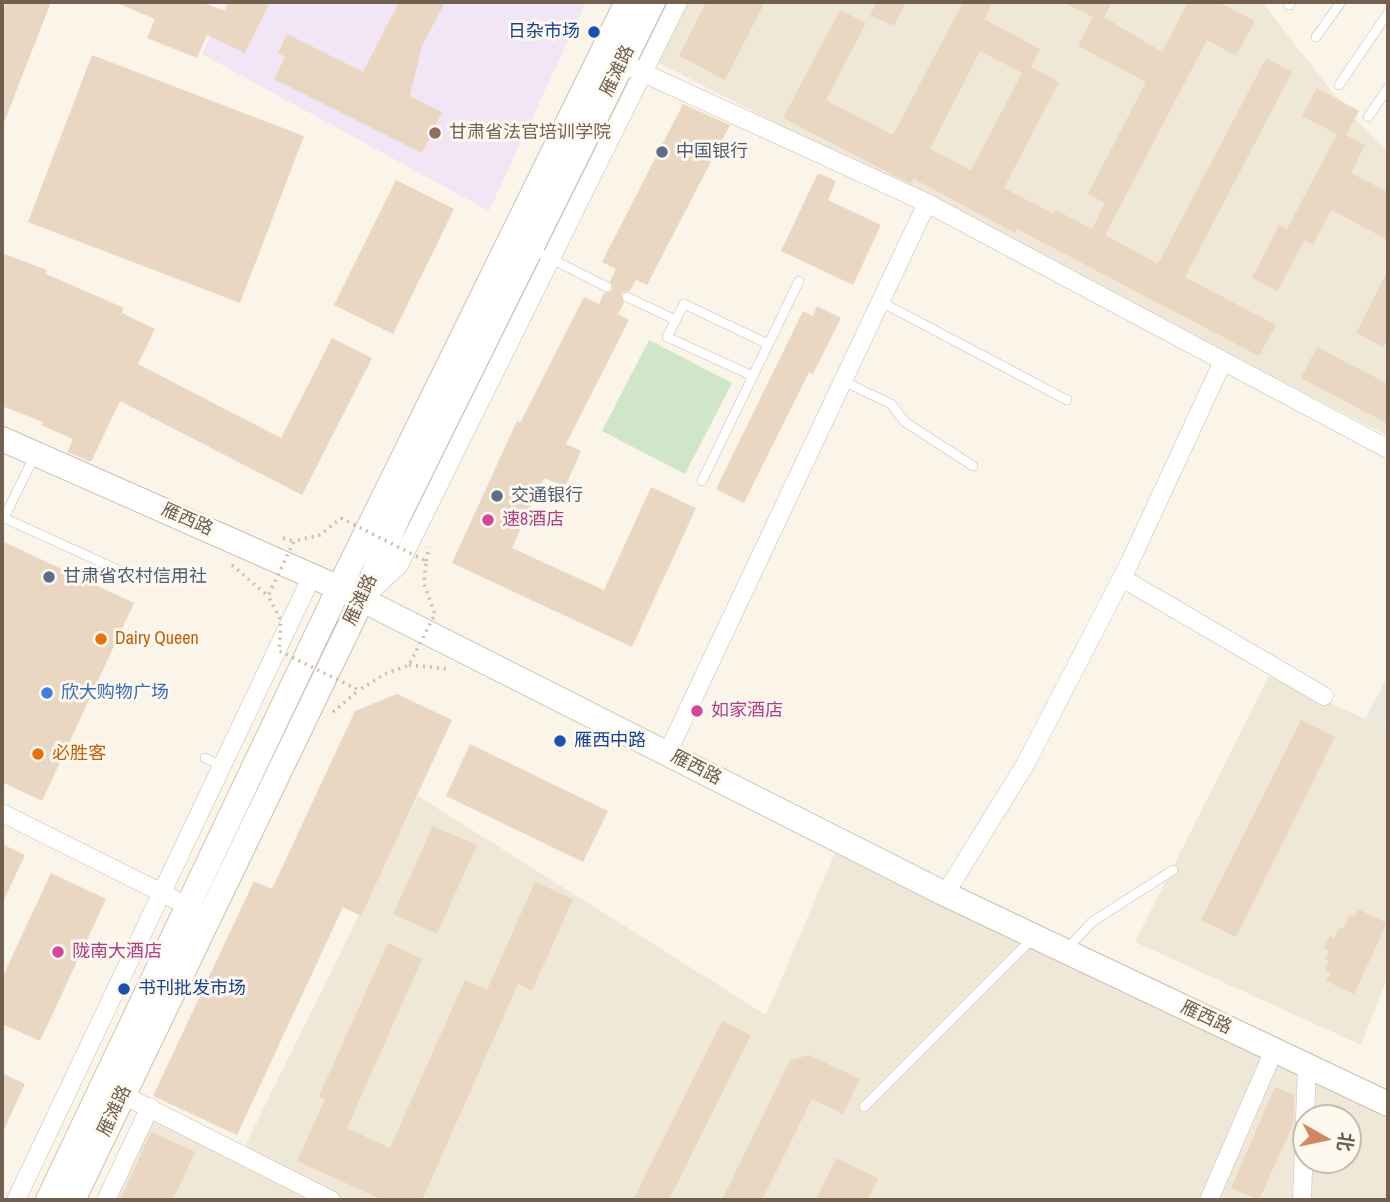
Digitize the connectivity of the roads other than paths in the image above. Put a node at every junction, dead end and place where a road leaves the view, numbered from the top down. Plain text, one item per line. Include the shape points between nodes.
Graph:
1 (627, 2) edge
2 (653, 2) edge
3 (678, 2) edge
4 (1341, 2) edge
5 (1388, 13) edge
6 (1316, 37) dead end
7 (621, 63) junction
8 (1339, 85) dead end
9 (1388, 88) edge
10 (1368, 117) dead end
11 (927, 203) junction
12 (532, 248) junction
13 (799, 281) dead end
14 (607, 287) dead end
15 (627, 297) dead end
16 (881, 302) junction
17 (676, 320) junction
18 (768, 344) junction
19 (1223, 361) junction
20 (753, 376) junction
21 (843, 381) junction
22 (1067, 400) dead end
23 (2, 439) edge
24 (1388, 449) edge
25 (36, 453) junction
26 (973, 466) dead end
27 (702, 481) dead end
28 (3, 518) edge
29 (125, 573) dead end
30 (312, 576) junction
31 (1122, 578) junction
32 (339, 588) junction
33 (362, 600) junction
34 (1324, 696) dead end
35 (667, 754) junction
36 (205, 758) dead end
37 (223, 766) junction
38 (2, 813) edge
39 (1173, 870) dead end
40 (164, 894) junction
41 (945, 894) junction
42 (187, 906) junction
43 (1034, 936) junction
44 (1065, 951) junction
45 (1274, 1050) junction
46 (1307, 1065) junction
47 (113, 1090) junction
48 (1388, 1104) edge
49 (149, 1107) junction
50 (864, 1107) dead end
51 (16, 1200) edge
52 (48, 1200) edge
53 (73, 1200) edge
54 (106, 1200) edge
55 (331, 1200) edge
56 (1209, 1200) edge
57 (1302, 1200) edge

1 - 7 main road, 雁滩路
2 - 7 main road, 雁滩路
3 - 7 street
4 - 6 lane
5 - 8 lane
7 - 11 street
7 - 12 main road, 雁滩路
7 - 12 street
9 - 10 lane
11 - 16 street
11 - 19 street
12 - 14 lane
12 - 32 main road, 雁滩路
12 - 33 main road, 雁滩路 via 399,515
13 - 18 lane
15 - 17 lane
16 - 21 street
16 - 22 lane
17 - 18 lane via 684,304
17 - 20 lane via 667,337
18 - 20 lane
19 - 24 street
19 - 31 street
20 - 27 lane
21 - 26 lane via 891,404 905,422
21 - 35 street
23 - 25 main road, 雁西路
25 - 28 lane
25 - 30 main road, 雁西路
28 - 29 lane
30 - 32 main road, 雁西路
30 - 37 street
31 - 34 street
31 - 41 street via 1025,765
32 - 33 main road, 雁西路
32 - 42 main road, 雁滩路
33 - 35 main road, 雁西路
33 - 47 main road, 雁滩路
35 - 41 main road, 雁西路
36 - 37 lane
37 - 40 street
38 - 40 street
39 - 44 lane via 1092,922
40 - 42 street
40 - 51 street
41 - 43 main road, 雁西路
42 - 47 main road, 雁滩路
43 - 44 main road, 雁西路
43 - 50 lane
44 - 45 main road, 雁西路
45 - 46 main road, 雁西路
45 - 56 street
46 - 48 main road, 雁西路
46 - 57 street
47 - 49 street
47 - 52 main road, 雁滩路
47 - 53 main road, 雁滩路
49 - 54 street, 雁滩路
49 - 55 street

